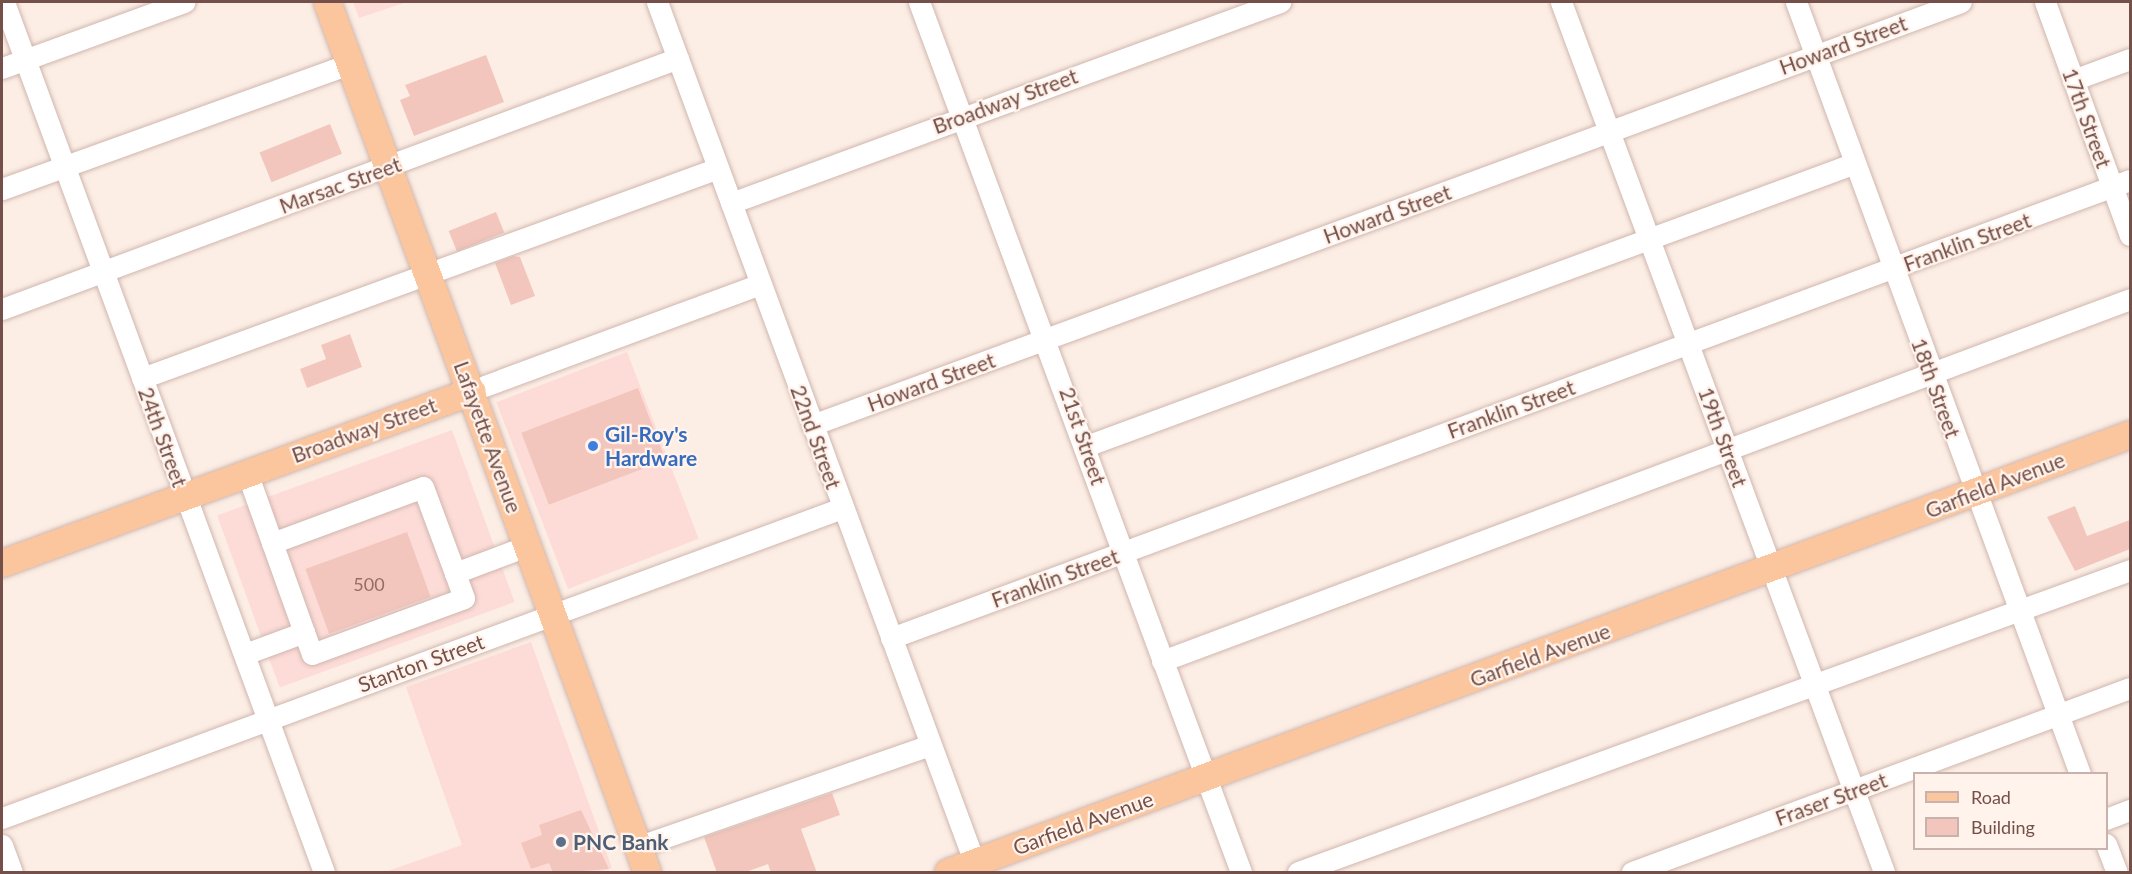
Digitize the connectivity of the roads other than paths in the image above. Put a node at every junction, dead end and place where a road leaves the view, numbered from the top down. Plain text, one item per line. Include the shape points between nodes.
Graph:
1 (4, 2) edge
2 (184, 2) edge
3 (327, 2) edge
4 (657, 2) edge
5 (919, 2) edge
6 (1280, 2) edge
7 (1562, 2) edge
8 (1796, 2) edge
9 (1961, 2) edge
10 (2045, 2) edge
11 (1816, 55) junction
12 (678, 58) junction
13 (2130, 59) edge
14 (26, 60) junction
15 (350, 63) junction
16 (2, 69) edge
17 (2073, 80) junction
18 (964, 116) junction
19 (1611, 131) junction
20 (1855, 163) junction
21 (65, 167) junction
22 (389, 167) junction
23 (718, 168) junction
24 (2121, 184) edge
25 (2, 189) edge
26 (731, 203) junction
27 (2130, 235) edge
28 (1650, 237) junction
29 (1894, 269) junction
30 (104, 271) junction
31 (428, 275) junction
32 (760, 284) junction
33 (2130, 299) edge
34 (2, 309) edge
35 (1048, 339) junction
36 (1690, 343) junction
37 (1932, 375) junction
38 (142, 378) junction
39 (471, 391) junction
40 (812, 425) junction
41 (2130, 434) edge
42 (1086, 446) junction
43 (1728, 450) junction
44 (247, 473) junction
45 (1974, 492) junction
46 (185, 496) junction
47 (842, 508) junction
48 (272, 543) junction
49 (527, 546) junction
50 (1123, 552) junction
51 (2, 563) edge
52 (1772, 569) junction
53 (2130, 570) edge
54 (455, 573) junction
55 (2019, 612) junction
56 (553, 614) junction
57 (304, 632) junction
58 (891, 638) junction
59 (245, 654) junction
60 (1162, 661) junction
61 (1815, 687) junction
62 (2130, 688) edge
63 (2058, 714) junction
64 (268, 719) junction
65 (930, 745) junction
66 (2079, 772) edge
67 (1205, 778) junction
68 (1854, 791) junction
69 (2130, 810) edge
70 (2, 818) edge
71 (2108, 818) edge
72 (2, 845) edge
73 (637, 847) junction
74 (2108, 849) edge
75 (976, 868) edge
76 (12, 873) edge
77 (324, 873) edge
78 (647, 873) edge
79 (948, 873) edge
80 (1241, 873) edge
81 (1298, 873) edge
82 (1632, 873) edge
83 (1884, 873) edge
84 (2117, 873) edge

1 - 14 street, 24th Street
2 - 14 street
3 - 15 main road, Lafayette Avenue
4 - 12 street, 22nd Street
5 - 18 street, 21st Street
6 - 18 street, Broadway Street
7 - 19 street, 19th Street
8 - 11 street, 18th Street
9 - 11 street, Howard Street
10 - 17 street, 17th Street
11 - 19 street, Howard Street
11 - 20 street, 18th Street
12 - 22 street, Marsac Street
12 - 23 street, 22nd Street
13 - 17 street
14 - 16 street
14 - 21 street, 24th Street
15 - 21 street
15 - 22 main road, Lafayette Avenue
17 - 24 street, 17th Street
18 - 26 street, Broadway Street
18 - 35 street, 21st Street
19 - 28 street, 19th Street
19 - 35 street, Howard Street
20 - 28 street
20 - 29 street, 18th Street
21 - 25 street
21 - 30 street, 24th Street
22 - 30 street, Marsac Street
22 - 31 main road, Lafayette Avenue
23 - 26 street, 22nd Street
23 - 31 street
24 - 27 street, 17th Street
24 - 29 street, Franklin Street
26 - 32 street, 22nd Street
28 - 36 street, 19th Street
28 - 42 street
29 - 36 street, Franklin Street
29 - 37 street, 18th Street
30 - 34 street, Marsac Street
30 - 38 street, 24th Street
31 - 38 street
31 - 39 main road, Lafayette Avenue
32 - 39 street, Broadway Street
32 - 40 street, 22nd Street
33 - 37 street
35 - 40 street, Howard Street
35 - 42 street, 21st Street
36 - 43 street, 19th Street
36 - 50 street, Franklin Street
37 - 43 street
37 - 45 street, 18th Street
38 - 46 street, 24th Street
39 - 44 main road, Broadway Street
39 - 49 main road, Lafayette Avenue
40 - 47 street, 22nd Street
41 - 45 main road, Garfield Avenue
42 - 50 street, 21st Street
43 - 52 street, 19th Street
43 - 60 street
44 - 46 main road, Broadway Street
44 - 48 street
45 - 52 main road, Garfield Avenue
45 - 55 street, 18th Street
46 - 51 main road, Broadway Street
46 - 59 street, 24th Street
47 - 56 street, Stanton Street
47 - 58 street, 22nd Street
48 - 54 street via 423,487
48 - 57 street
49 - 54 street
49 - 56 main road, Lafayette Avenue
50 - 58 street, Franklin Street
50 - 60 street, 21st Street
52 - 61 street, 19th Street
52 - 67 main road, Garfield Avenue
53 - 55 street
54 - 57 street via 464,598 312,654
55 - 61 street
55 - 63 street, 18th Street
56 - 64 street, Stanton Street
56 - 73 main road, Lafayette Avenue
57 - 59 street
58 - 65 street, 22nd Street
59 - 64 street, 24th Street
60 - 67 street, 21st Street
61 - 68 street, 19th Street
61 - 81 street
62 - 63 street, Fraser Street
63 - 66 street, 18th Street
63 - 68 street, Fraser Street
64 - 70 street, Stanton Street
64 - 77 street, 24th Street
65 - 73 street
65 - 75 street, 22nd Street
67 - 75 main road, Garfield Avenue
67 - 80 street, 21st Street
68 - 82 street, Fraser Street
68 - 83 street, 19th Street
69 - 71 street
72 - 76 street
73 - 78 main road, Lafayette Avenue
74 - 84 street
75 - 79 main road, Garfield Avenue

